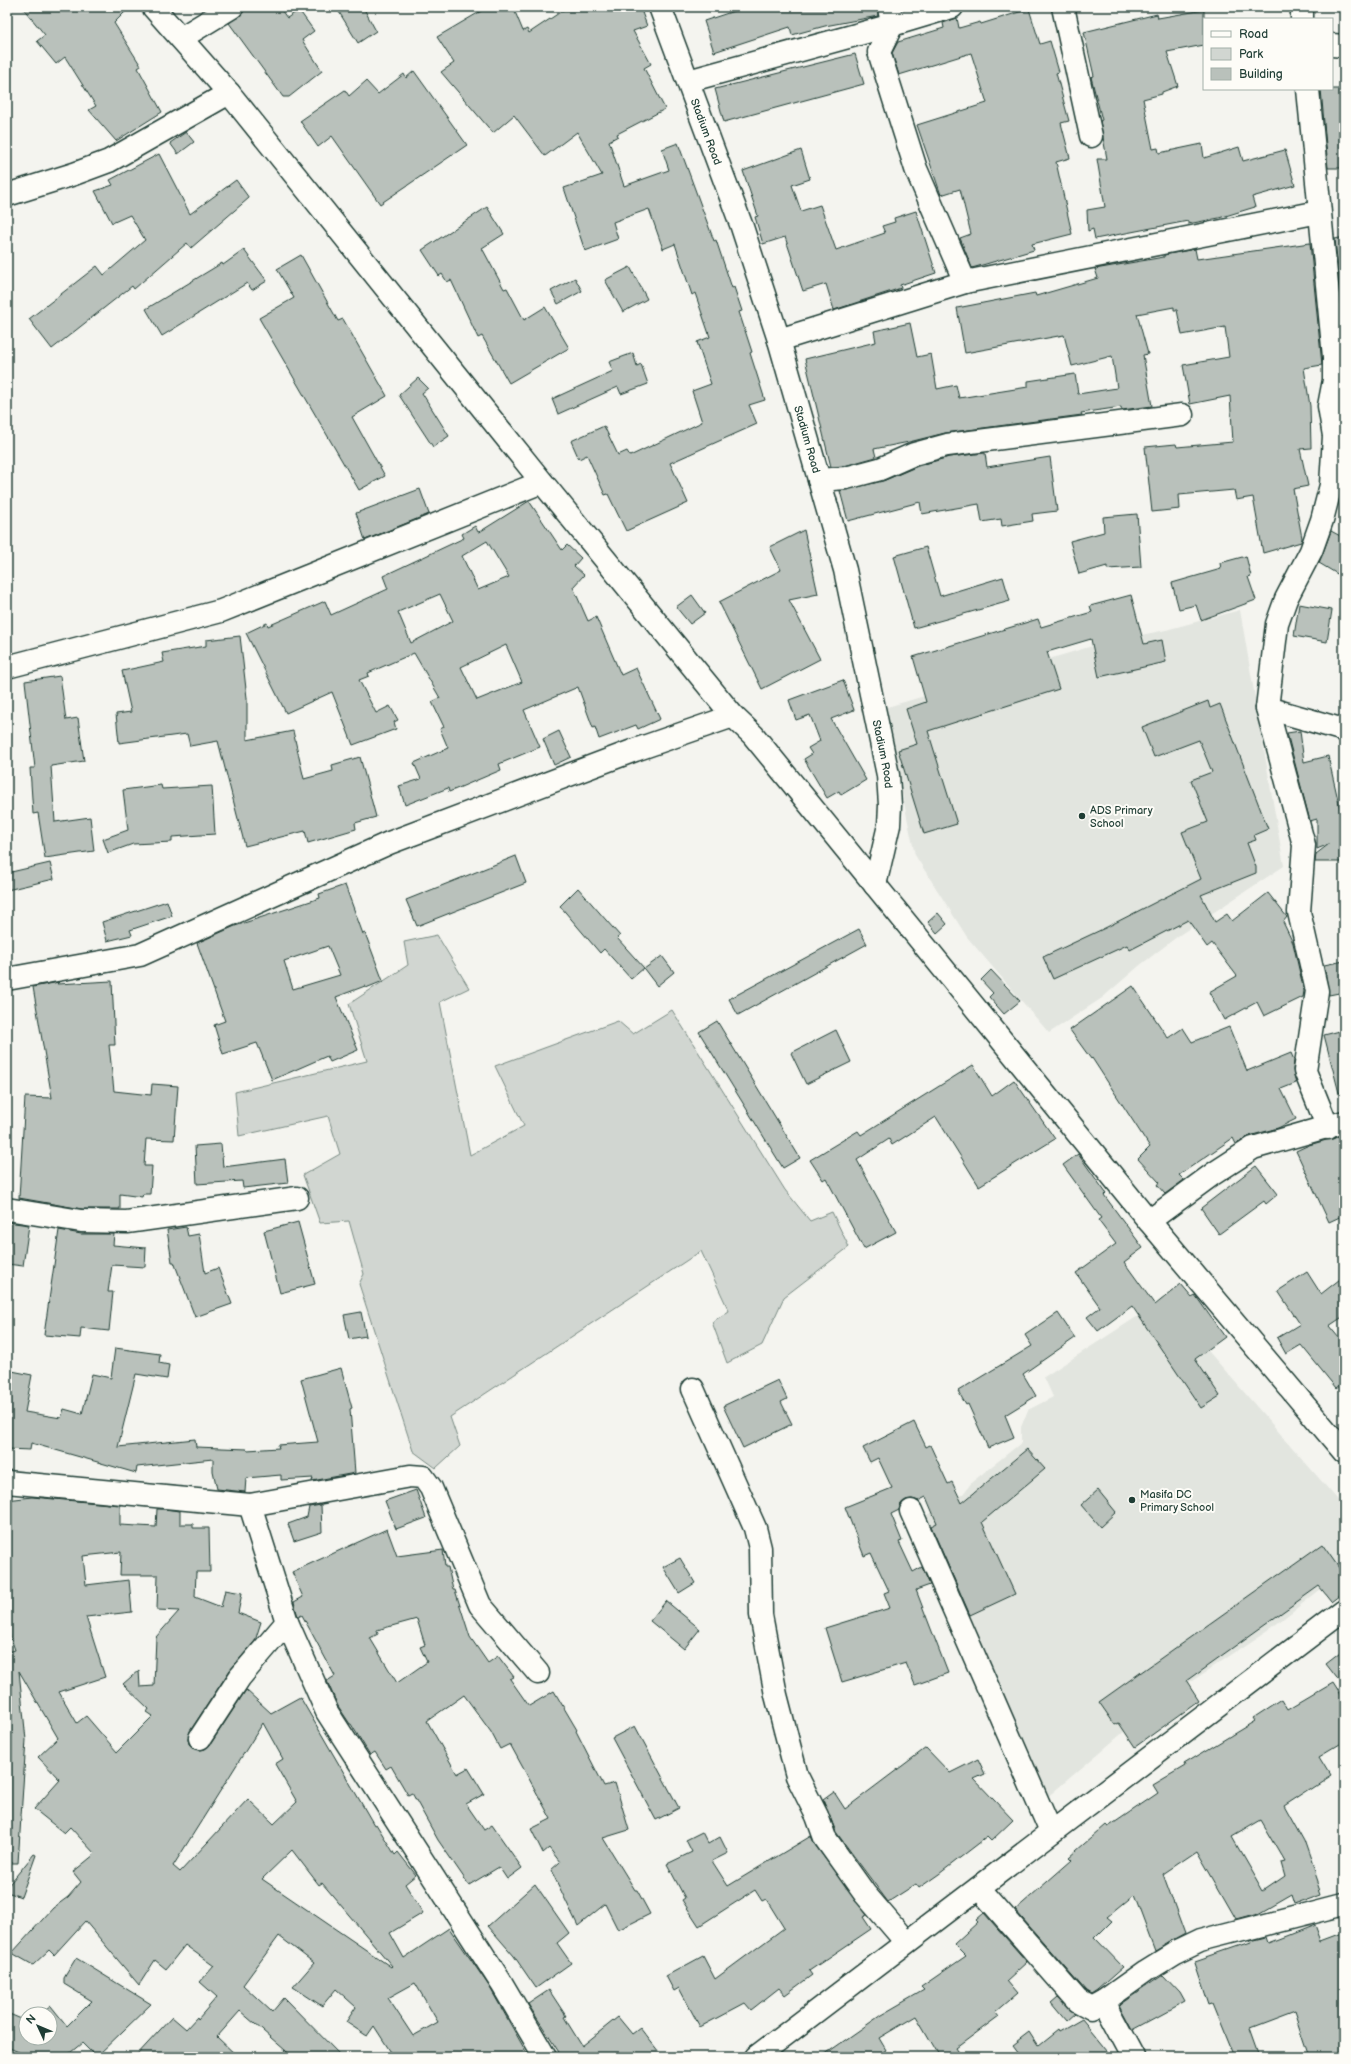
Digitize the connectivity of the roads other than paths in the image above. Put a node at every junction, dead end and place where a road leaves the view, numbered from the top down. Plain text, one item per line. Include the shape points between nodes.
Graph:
1 (153, 7) edge
2 (232, 7) edge
3 (660, 7) edge
4 (952, 7) edge
5 (1062, 7) edge
6 (1302, 7) edge
7 (890, 16) edge
8 (1302, 18) edge
9 (181, 38) junction
10 (1333, 45) edge
11 (1344, 46) edge
12 (688, 81) junction
13 (1308, 90) edge
14 (229, 93) junction
15 (1091, 136) dead end
16 (7, 194) edge
17 (1319, 212) junction
18 (965, 282) junction
19 (1336, 288) edge
20 (779, 340) junction
21 (1182, 416) dead end
22 (819, 480) junction
23 (542, 482) junction
24 (7, 667) edge
25 (1267, 708) junction
26 (733, 716) junction
27 (1344, 730) edge
28 (875, 885) junction
29 (7, 979) edge
30 (1336, 1125) edge
31 (297, 1198) dead end
32 (7, 1209) edge
33 (1149, 1221) junction
34 (693, 1389) dead end
35 (1344, 1452) edge
36 (7, 1482) edge
37 (250, 1505) junction
38 (911, 1511) dead end
39 (1344, 1610) edge
40 (287, 1622) junction
41 (538, 1673) dead end
42 (200, 1738) dead end
43 (1051, 1832) junction
44 (979, 1888) junction
45 (1344, 1904) edge
46 (906, 1942) junction
47 (1104, 2001) junction
48 (546, 2057) edge
49 (756, 2057) edge
50 (1134, 2057) edge

1 - 9 street
2 - 9 street
3 - 12 street, Stadium Road
4 - 7 street
5 - 15 street
6 - 8 street
7 - 12 street
7 - 18 street via 879,52 916,169
9 - 14 street
10 - 11 street
12 - 20 street, Stadium Road via 742,227
13 - 17 street
14 - 16 street via 109,160 74,174
14 - 23 street
17 - 18 street
17 - 19 street
18 - 20 street
19 - 25 street via 1334,380 1329,406 1334,436 1331,485 1316,538 1286,598 1277,624
20 - 22 street, Stadium Road
21 - 22 street via 947,445 914,454 880,469 846,478
22 - 28 street, Stadium Road via 845,570 888,775 889,825
23 - 24 street via 221,611
23 - 26 street
25 - 27 street
25 - 30 street via 1304,845 1299,912 1317,991 1305,1071
26 - 28 street via 753,735
26 - 29 street via 635,750 389,843 140,956
28 - 33 street
30 - 33 street via 1253,1148
31 - 32 street via 127,1222 80,1221
33 - 35 street
34 - 46 street via 756,1528 760,1548 761,1614 776,1695 797,1776 825,1838 865,1894
36 - 37 street
37 - 40 street
37 - 41 street via 410,1476 422,1478 431,1488 480,1605
38 - 43 street
39 - 43 street
40 - 42 street via 240,1677
40 - 48 street via 327,1712
43 - 44 street
44 - 46 street
44 - 47 street via 1078,2001 1091,2008
45 - 47 street via 1200,1941 1146,1971
46 - 49 street
47 - 50 street

